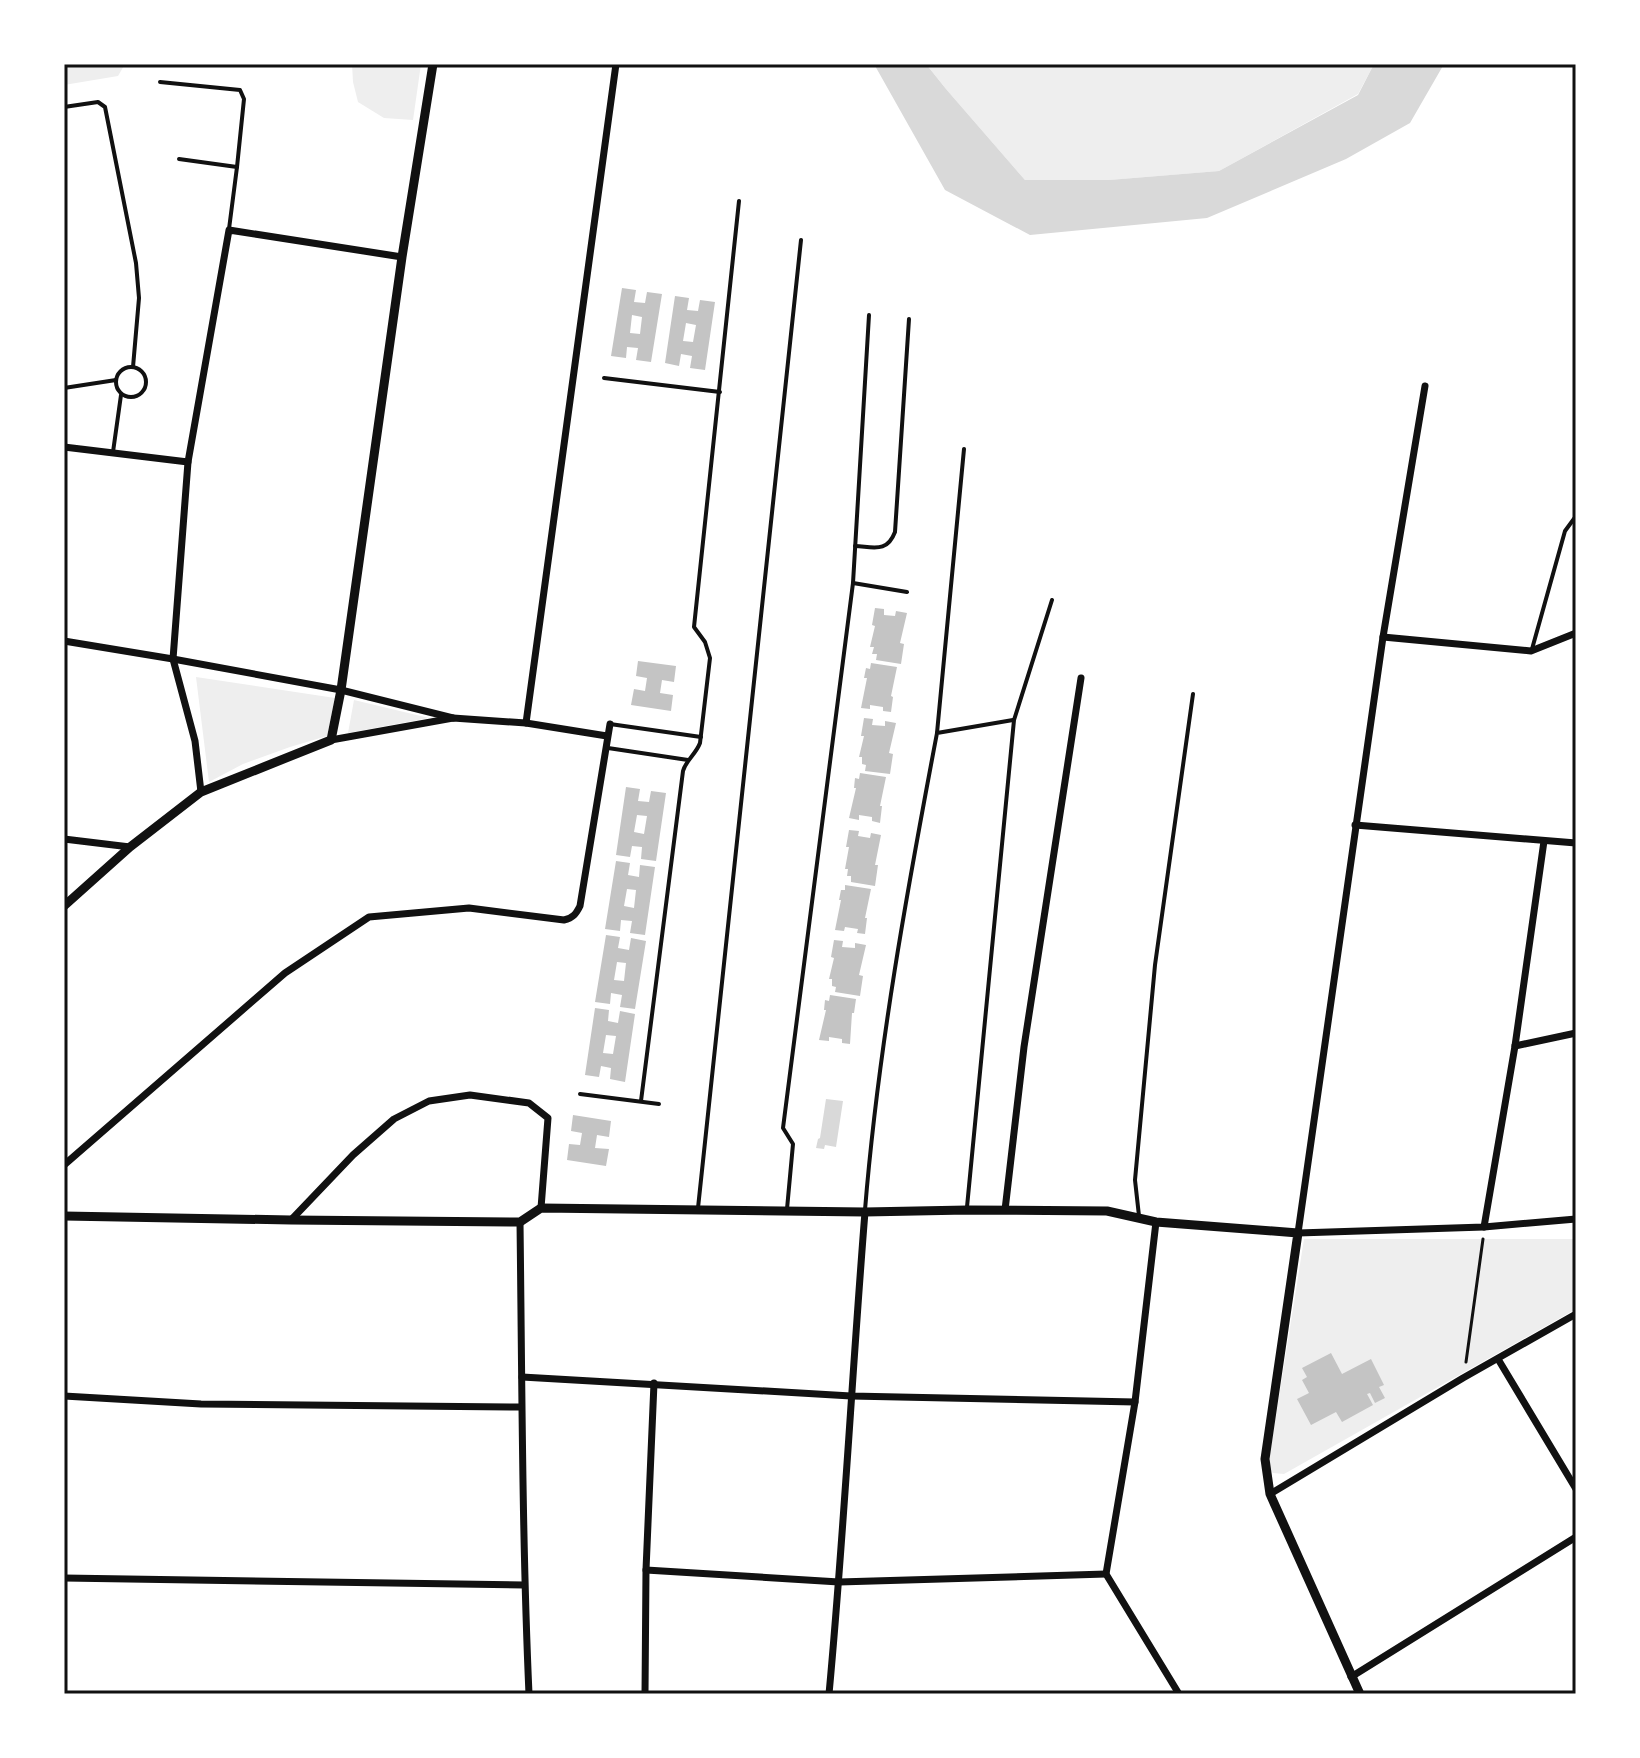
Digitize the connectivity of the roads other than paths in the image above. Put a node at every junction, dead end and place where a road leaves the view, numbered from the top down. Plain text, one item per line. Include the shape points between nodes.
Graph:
1 (433, 64) edge
2 (616, 64) edge
3 (160, 82) dead end
4 (64, 107) edge
5 (179, 159) dead end
6 (237, 167) junction
7 (739, 201) dead end
8 (229, 230) junction
9 (801, 240) dead end
10 (402, 257) junction
11 (869, 315) dead end
12 (909, 319) dead end
13 (133, 367) junction
14 (604, 378) dead end
15 (116, 380) junction
16 (1425, 386) dead end
17 (64, 388) edge
18 (720, 392) junction
19 (122, 394) junction
20 (64, 447) edge
21 (964, 449) dead end
22 (113, 452) junction
23 (188, 462) junction
24 (1576, 516) edge
25 (855, 546) junction
26 (853, 583) junction
27 (907, 592) dead end
28 (1052, 600) dead end
29 (1576, 633) edge
30 (1383, 637) junction
31 (64, 641) edge
32 (1531, 651) junction
33 (173, 659) junction
34 (1081, 678) dead end
35 (341, 690) junction
36 (1193, 694) dead end
37 (453, 718) junction
38 (1014, 720) junction
39 (526, 723) junction
40 (610, 724) joint
41 (937, 733) junction
42 (607, 736) junction
43 (701, 737) junction
44 (331, 740) junction
45 (605, 748) junction
46 (688, 760) junction
47 (201, 792) junction
48 (1355, 825) junction
49 (64, 839) edge
50 (1544, 841) junction
51 (1576, 843) edge
52 (130, 847) junction
53 (64, 906) edge
54 (1576, 1033) edge
55 (1515, 1046) junction
56 (580, 1094) dead end
57 (641, 1101) junction
58 (659, 1104) dead end
59 (64, 1165) edge
60 (541, 1208) junction
61 (698, 1209) junction
62 (967, 1210) junction
63 (1005, 1210) junction
64 (786, 1211) junction
65 (865, 1212) junction
66 (64, 1216) edge
67 (1139, 1218) junction
68 (1576, 1219) edge
69 (291, 1220) junction
70 (520, 1222) junction
71 (1156, 1222) junction
72 (1484, 1227) junction
73 (1298, 1233) junction
74 (1576, 1314) edge
75 (1498, 1359) junction
76 (522, 1377) junction
77 (654, 1383) junction
78 (64, 1396) edge
79 (851, 1396) junction
80 (1135, 1402) junction
81 (521, 1407) junction
82 (1576, 1489) edge
83 (1270, 1494) junction
84 (1576, 1537) edge
85 (646, 1570) junction
86 (1106, 1574) junction
87 (64, 1578) edge
88 (839, 1582) junction
89 (524, 1585) junction
90 (1351, 1677) junction
91 (529, 1694) edge
92 (645, 1694) edge
93 (829, 1694) edge
94 (1179, 1694) edge
95 (1360, 1694) edge

1 - 10 street
2 - 39 street
3 - 6 lane via 240,90 244,99
4 - 13 lane via 98,102 105,107 136,263 139,298
5 - 6 lane
6 - 8 lane
7 - 18 lane
8 - 10 street
8 - 23 street
9 - 61 lane
10 - 35 street
11 - 25 lane
12 - 25 lane via 895,532 882,548
13 - 15 lane via 119,372
13 - 19 lane via 146,376 143,392
14 - 18 lane
15 - 17 lane
15 - 19 lane
16 - 30 street
18 - 43 lane via 694,627 710,658
19 - 22 lane
20 - 22 street
21 - 41 lane
22 - 23 street
23 - 33 street
24 - 32 lane via 1565,531
25 - 26 lane
26 - 27 lane
26 - 64 lane via 783,1128 793,1144
28 - 38 lane
29 - 32 street
30 - 32 street
30 - 48 street
31 - 33 street
33 - 35 street
33 - 47 street via 195,741
34 - 63 street via 1024,1047
35 - 37 street
35 - 44 street
36 - 67 lane via 1154,981 1135,1180
37 - 39 street
37 - 44 street
38 - 41 lane
38 - 62 lane
39 - 42 street
40 - 42 street
40 - 43 lane
41 - 65 lane via 905,905
42 - 45 street
43 - 46 lane
44 - 47 street
45 - 46 lane
45 - 59 street via 577,914 564,920 469,908 369,917 285,973
46 - 57 lane
47 - 52 street
48 - 50 street
48 - 73 street
49 - 52 street
50 - 51 street
50 - 55 street
52 - 53 street
54 - 55 street
55 - 72 street
56 - 57 lane
57 - 58 lane
60 - 61 street
60 - 69 street via 548,1118 529,1103 470,1095 429,1101 394,1119
60 - 70 street
61 - 64 street
62 - 63 street
62 - 65 street
63 - 67 street via 1107,1211
64 - 65 street
65 - 79 street
66 - 69 street
67 - 71 street
68 - 72 street
69 - 70 street
70 - 76 street
71 - 73 street
71 - 80 street
72 - 73 street
73 - 83 street via 1265,1459
74 - 75 street
75 - 82 street
75 - 83 street
76 - 77 street
76 - 81 street
77 - 79 street
77 - 85 street
78 - 81 street via 201,1404
79 - 80 street
79 - 88 street
80 - 86 street
81 - 89 street
83 - 90 street
84 - 90 street
85 - 88 street
85 - 92 street
86 - 88 street
86 - 94 street
87 - 89 street
88 - 93 street
89 - 91 street
90 - 95 street

